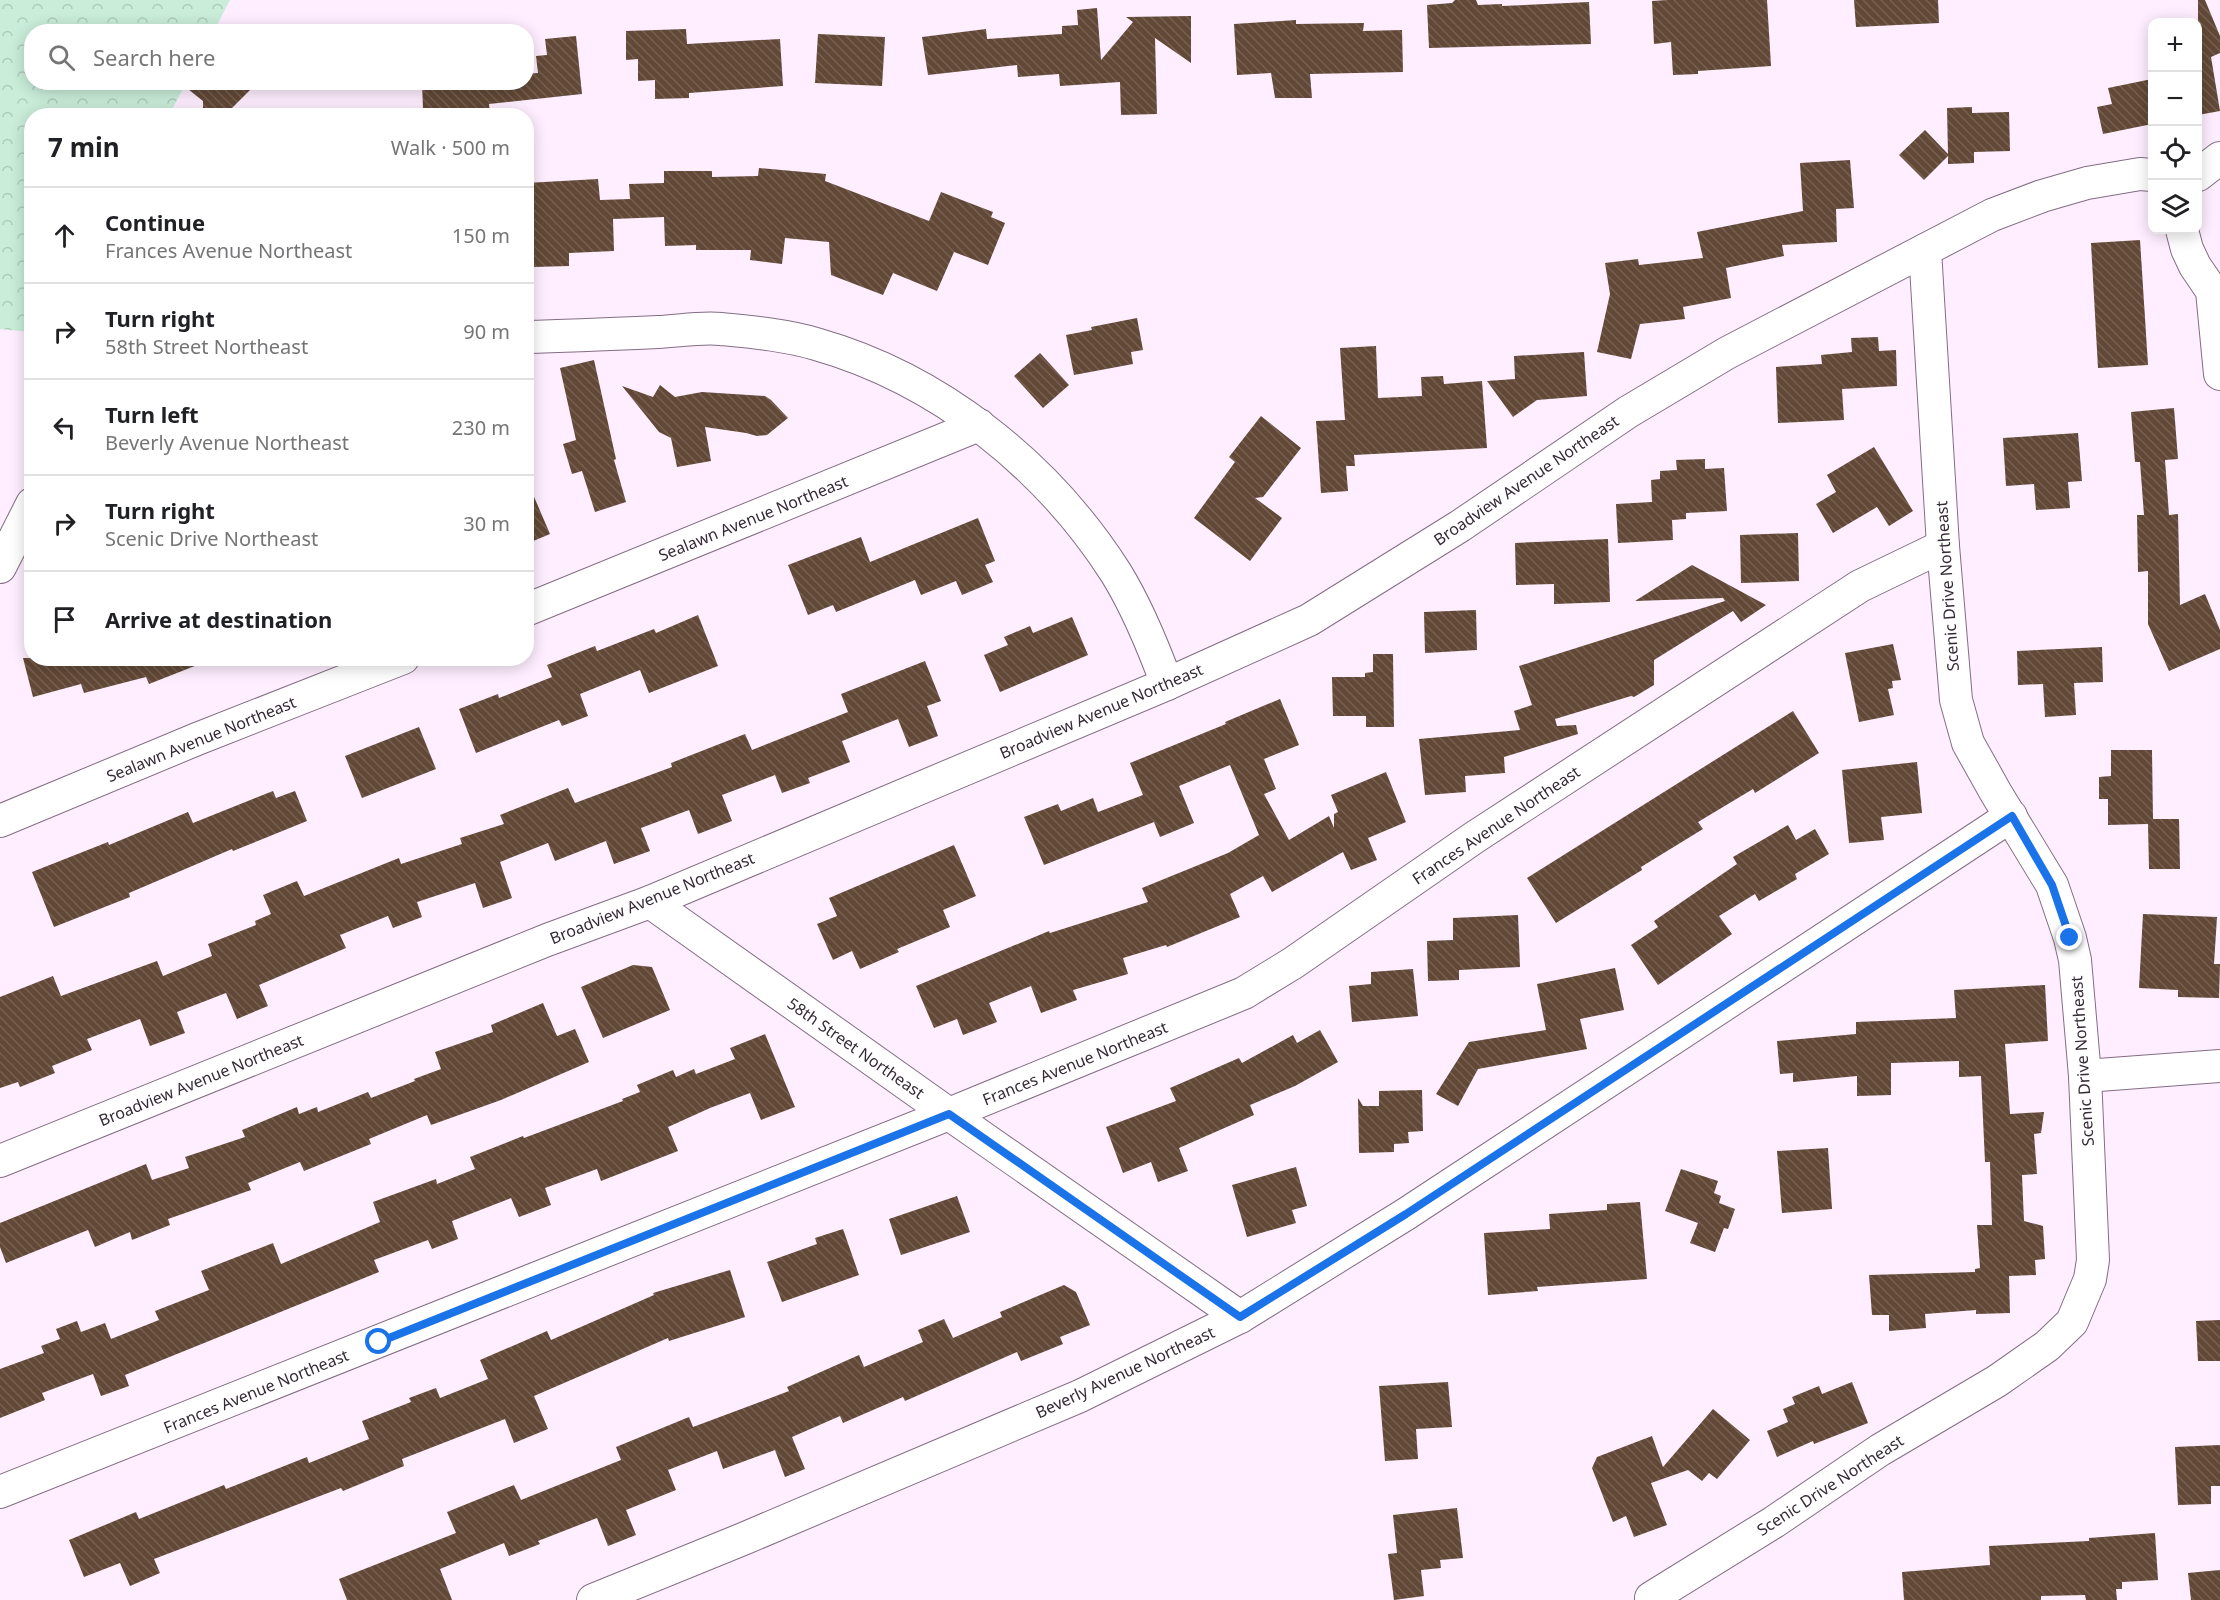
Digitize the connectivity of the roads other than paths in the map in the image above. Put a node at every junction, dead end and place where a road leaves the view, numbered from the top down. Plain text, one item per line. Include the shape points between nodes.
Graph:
1 (2220, 158) edge
2 (2202, 172) edge
3 (2148, 175) edge
4 (2183, 234) edge
5 (1925, 250) junction
6 (2216, 291) edge
7 (534, 337) edge
8 (2220, 374) edge
9 (979, 425) junction
10 (24, 520) edge
11 (1943, 546) junction
12 (0, 567) edge
13 (534, 607) edge
14 (383, 666) edge
15 (1167, 684) junction
16 (2012, 816) junction
17 (0, 821) edge
18 (650, 902) junction
19 (2220, 1066) edge
20 (2085, 1076) junction
21 (949, 1114) junction
22 (0, 1161) edge
23 (1240, 1317) junction
24 (0, 1492) edge
25 (1652, 1598) dead end
26 (593, 1600) edge

1 - 2 street
3 - 5 street, Broadview Avenue Northeast via 2087,183 2042,196 1992,215
4 - 6 street via 2195,266
5 - 11 street, Scenic Drive Northeast
5 - 15 street, Broadview Avenue Northeast via 1727,353 1628,412 1460,526 1309,620
6 - 8 street
7 - 9 street via 719,329 814,343 861,358 927,391
9 - 13 street, Sealawn Avenue Northeast
9 - 15 street via 1055,493 1086,530 1117,574 1155,650
10 - 12 street
11 - 16 street, Scenic Drive Northeast via 1956,700 1968,742
11 - 21 street, Frances Avenue Northeast via 1860,586 1244,993
14 - 17 street, Sealawn Avenue Northeast
15 - 18 street, Broadview Avenue Northeast
16 - 20 street, Scenic Drive Northeast via 2052,885 2070,938
16 - 23 street, Beverly Avenue Northeast via 1406,1214
18 - 21 street, 58th Street Northeast
18 - 22 street, Broadview Avenue Northeast via 536,944
19 - 20 street
20 - 25 street, Scenic Drive Northeast via 2093,1260 2090,1280 2072,1322 2047,1346 1998,1381 1880,1450
21 - 23 street, 58th Street Northeast
21 - 24 street, Frances Avenue Northeast
23 - 26 street, Beverly Avenue Northeast via 1080,1396

